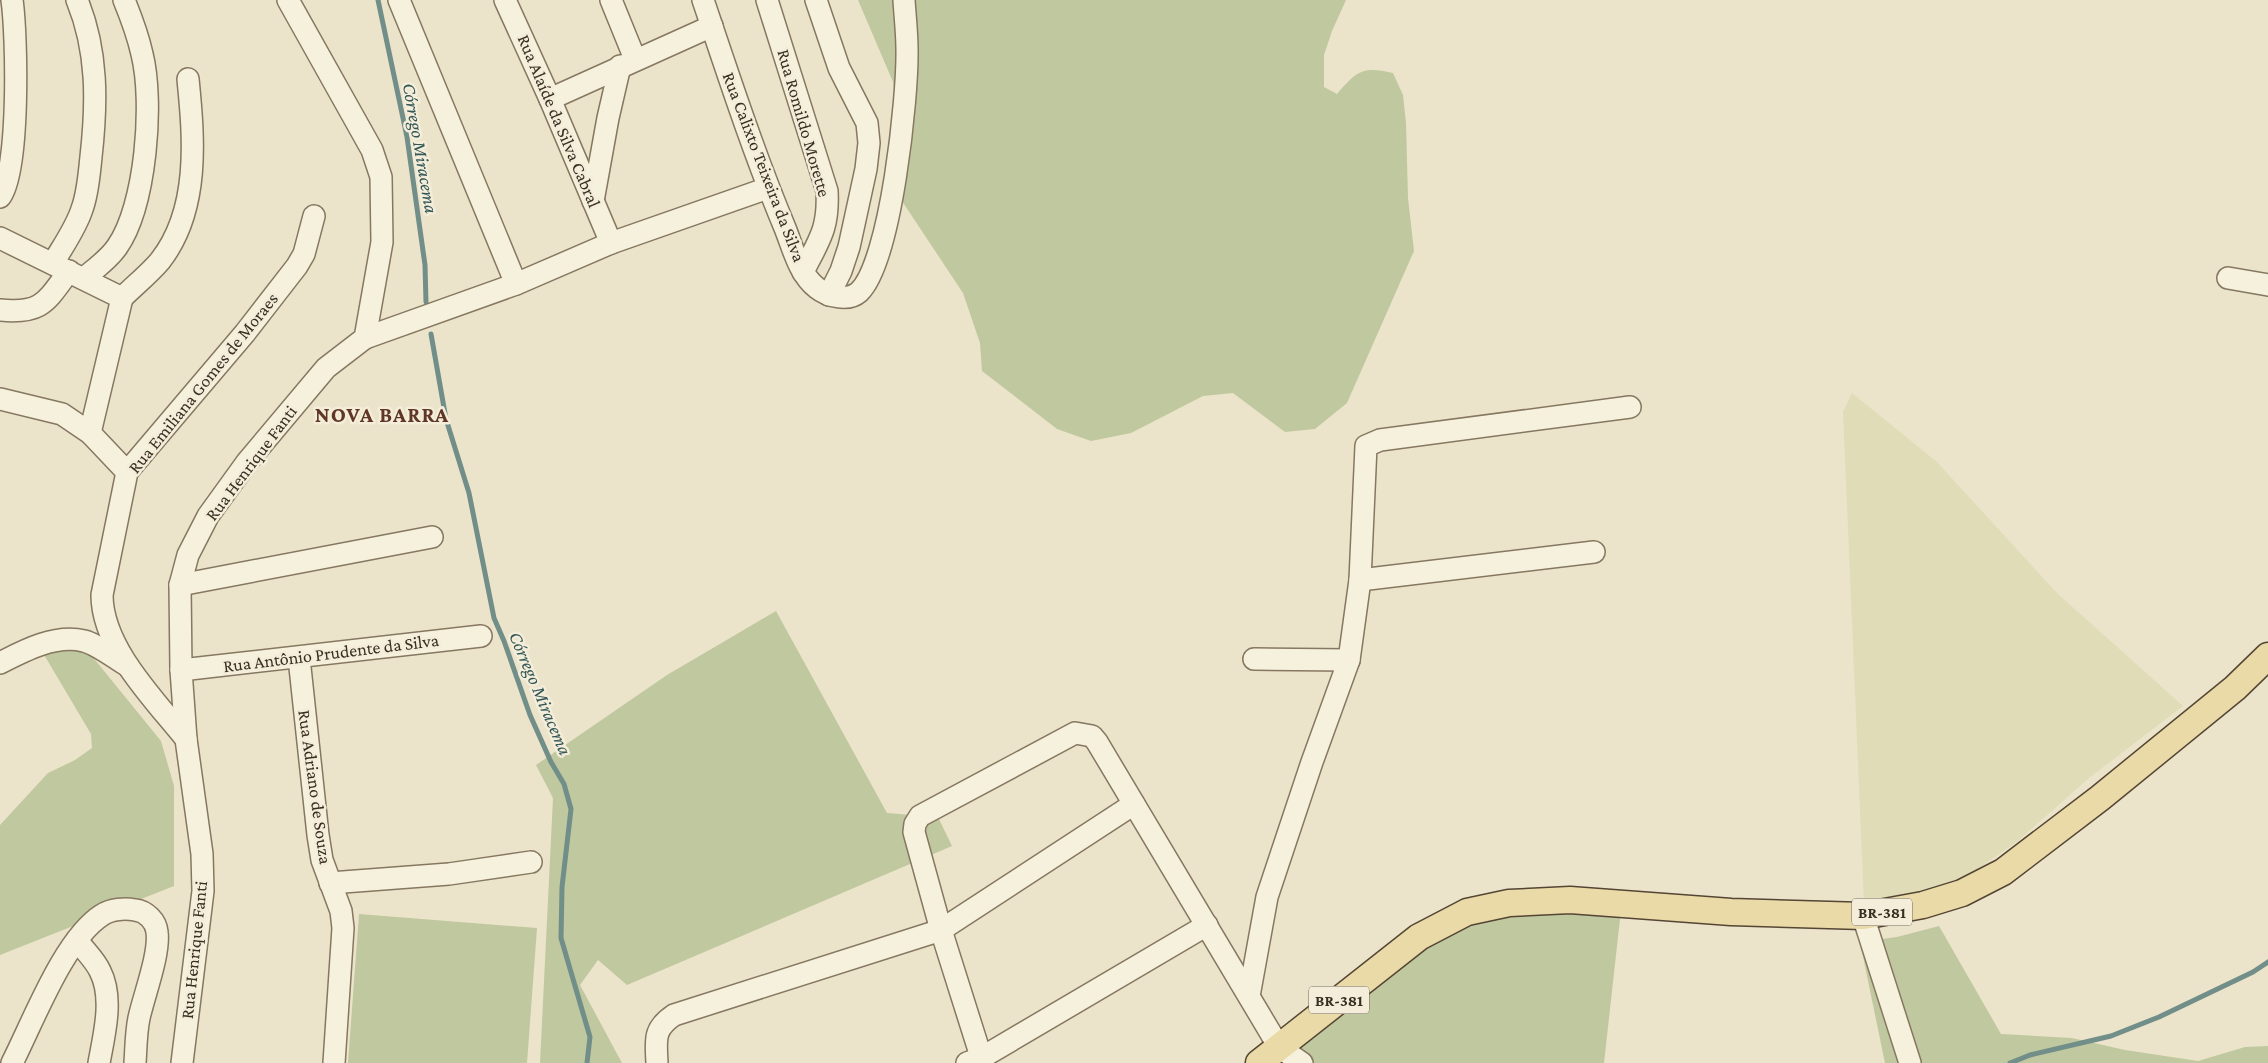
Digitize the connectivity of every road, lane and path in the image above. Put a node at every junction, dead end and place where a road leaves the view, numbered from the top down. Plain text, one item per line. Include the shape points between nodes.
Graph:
1 (12, 0) edge
2 (77, 0) edge
3 (124, 0) edge
4 (288, 0) edge
5 (399, 0) edge
6 (505, 0) edge
7 (611, 0) edge
8 (703, 0) edge
9 (767, 0) edge
10 (816, 0) edge
11 (904, 0) edge
12 (712, 26) junction
13 (628, 62) junction
14 (188, 79) dead end
15 (550, 99) junction
16 (768, 188) junction
17 (0, 197) edge
18 (593, 201) junction
19 (314, 216) dead end
20 (0, 238) edge
21 (611, 244) junction
22 (69, 271) junction
23 (803, 272) junction
24 (2228, 278) dead end
25 (516, 284) junction
26 (2268, 285) edge
27 (829, 295) junction
28 (122, 298) junction
29 (0, 310) edge
30 (365, 338) junction
31 (0, 399) edge
32 (1630, 407) dead end
33 (90, 433) junction
34 (127, 472) junction
35 (432, 538) dead end
36 (1594, 552) dead end
37 (1360, 580) junction
38 (180, 585) junction
39 (481, 636) dead end
40 (2268, 656) edge
41 (299, 658) junction
42 (1254, 659) dead end
43 (1349, 660) junction
44 (0, 663) edge
45 (128, 666) junction
46 (181, 670) junction
47 (186, 739) junction
48 (1134, 804) junction
49 (531, 862) dead end
50 (330, 883) junction
51 (1863, 916) junction
52 (1207, 925) junction
53 (941, 930) junction
54 (77, 940) junction
55 (1249, 996) junction
56 (1287, 1059) edge
57 (977, 1061) edge
58 (12, 1063) edge
59 (99, 1063) edge
60 (135, 1063) edge
61 (182, 1063) edge
62 (334, 1063) edge
63 (657, 1063) edge
64 (1910, 1063) edge

1 - 17 street via 16,29 16,84 10,170
2 - 22 street via 90,38 96,81 96,116 87,193
3 - 22 street via 143,56 146,133 141,181 128,227 117,248
4 - 30 street via 372,150 381,177 382,242
5 - 25 street
6 - 15 street, Rua Alaíde da Silva Cabral
7 - 13 street
8 - 12 street, Rua Calixto Teixeira da Silva
9 - 23 street, Rua Romildo Morette via 827,191 825,230
10 - 27 street via 839,68 867,123 869,143 849,247
11 - 27 street via 907,50 905,103 879,256 858,293 843,297
12 - 13 street
12 - 16 street, Rua Calixto Teixeira da Silva
13 - 15 street
13 - 18 street via 608,118
14 - 28 street via 193,134 190,187 182,216 171,245 160,262
15 - 18 street, Rua Alaíde da Silva Cabral
16 - 21 street, Rua Henrique Fanti
16 - 23 street, Rua Calixto Teixeira da Silva
18 - 21 street, Rua Alaíde da Silva Cabral
19 - 34 street, Rua Emiliana Gomes de Moraes via 304,254 297,266 245,333
20 - 22 street
21 - 25 street, Rua Henrique Fanti
22 - 28 street
22 - 29 street via 37,308
23 - 27 street, Rua Calixto Teixeira da Silva via 816,288
24 - 26 street
25 - 30 street, Rua Henrique Fanti
28 - 33 street
30 - 38 street, Rua Henrique Fanti via 326,368 247,462 208,516 188,555
31 - 33 street via 62,414
32 - 37 street via 1380,440 1366,446
33 - 34 street
34 - 45 street, Rua Emiliana Gomes de Moraes via 102,595 102,612
35 - 38 street
36 - 37 street
37 - 43 street
38 - 46 street, Rua Henrique Fanti
39 - 41 street, Rua Antônio Prudente da Silva
40 - 51 main road, BR-381 via 2235,688 2003,872 1962,892 1923,905
41 - 46 street, Rua Antônio Prudente da Silva
41 - 50 street, Rua Adriano de Souza via 318,835
42 - 43 street
43 - 55 street via 1268,896
44 - 45 street via 25,650 62,640 86,641
45 - 47 street, Rua Emiliana Gomes de Moraes
46 - 47 street, Rua Henrique Fanti
47 - 61 street, Rua Henrique Fanti via 202,854 203,891
48 - 52 street
48 - 53 street
48 - 53 street via 1092,736 1076,733 920,816 914,832
49 - 50 street via 449,874
50 - 62 street, Rua Adriano de Souza via 344,928
51 - 56 main road, BR-381 via 1731,912 1570,900 1509,903 1467,912 1420,936
51 - 64 street
52 - 55 street
52 - 57 street
53 - 57 street
53 - 63 street via 674,1015 658,1029
54 - 58 street via 63,960
54 - 59 street via 100,970 105,985 107,1008
54 - 60 street via 104,914 125,908 142,911 153,922 157,944 139,1019
55 - 56 street

